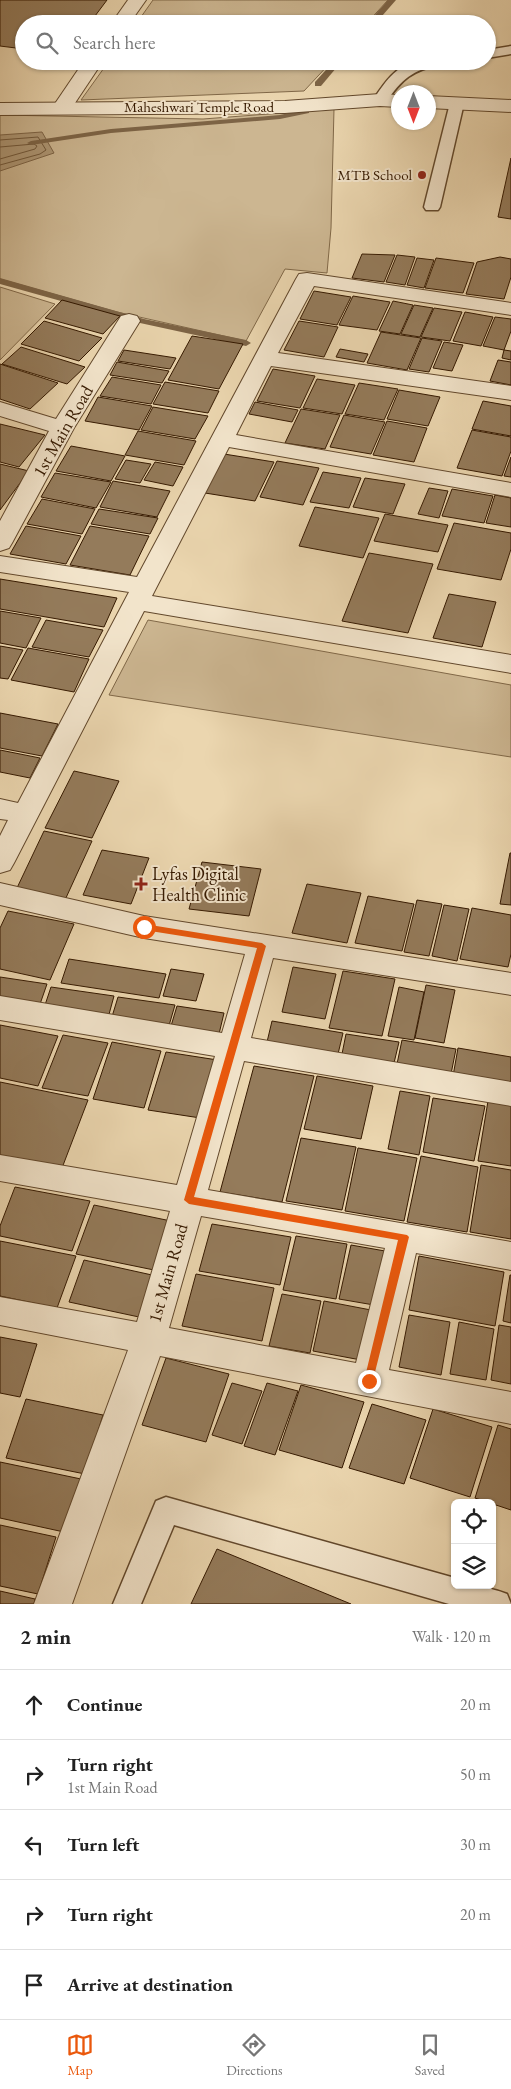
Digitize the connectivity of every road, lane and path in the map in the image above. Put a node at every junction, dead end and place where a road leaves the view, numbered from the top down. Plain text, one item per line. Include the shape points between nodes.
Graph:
1 (137, 0) edge
2 (126, 15) edge
3 (511, 50) edge
4 (496, 52) edge
5 (88, 70) edge
6 (406, 70) edge
7 (389, 100) edge
8 (436, 102) edge
9 (457, 103) junction
10 (511, 106) edge
11 (62, 108) junction
12 (0, 109) edge
13 (432, 207) dead end
14 (511, 309) edge
15 (129, 321) dead end
16 (264, 358) junction
17 (511, 393) edge
18 (0, 409) edge
19 (62, 428) junction
20 (221, 439) junction
21 (511, 490) edge
22 (0, 544) edge
23 (0, 564) edge
24 (140, 594) junction
25 (511, 664) edge
26 (13, 812) edge
27 (0, 863) edge
28 (0, 894) edge
29 (262, 946) junction
30 (511, 984) edge
31 (0, 1008) edge
32 (233, 1047) junction
33 (511, 1094) edge
34 (0, 1168) edge
35 (189, 1200) junction
36 (404, 1237) junction
37 (511, 1256) edge
38 (0, 1312) edge
39 (149, 1340) junction
40 (369, 1381) junction
41 (511, 1408) edge
42 (53, 1604) edge
43 (127, 1604) edge
44 (497, 1604) edge

1 - 2 street
3 - 4 lane
5 - 11 street
6 - 7 lane via 394,78
7 - 11 street, Maheshwari Temple Road via 285,107
8 - 9 street
9 - 10 street
9 - 13 lane
11 - 12 street, Maheshwari Temple Road
14 - 16 street via 307,279
15 - 19 street, 1st Main Road
16 - 17 street
16 - 20 street
18 - 19 street
19 - 22 street, 1st Main Road
20 - 21 street
20 - 24 street
23 - 24 street
24 - 25 street
24 - 26 street
26 - 27 street
28 - 29 street via 144,927
29 - 30 street
29 - 32 street, 1st Main Road
31 - 32 street
32 - 33 street
32 - 35 street, 1st Main Road
34 - 35 street
35 - 36 street
35 - 39 street, 1st Main Road
36 - 37 street
36 - 40 street
38 - 39 street, 1st Main Road
39 - 40 street
39 - 42 street
40 - 41 street
43 - 44 lane via 166,1510

